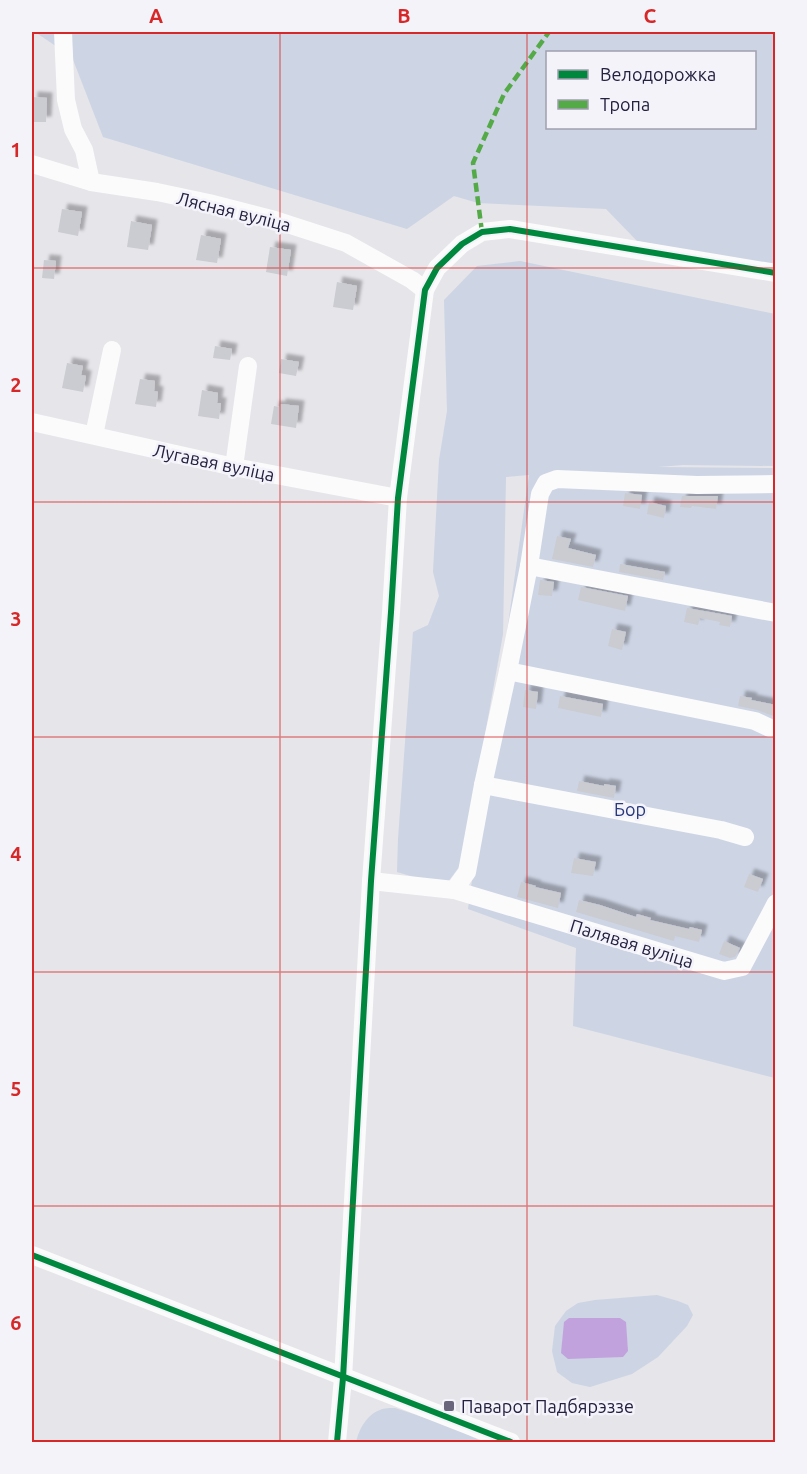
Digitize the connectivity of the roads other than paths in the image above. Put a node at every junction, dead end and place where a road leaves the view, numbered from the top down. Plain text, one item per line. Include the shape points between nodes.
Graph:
1 (63, 32) edge
2 (32, 164) edge
3 (92, 182) junction
4 (776, 273) edge
5 (425, 290) junction
6 (112, 350) dead end
7 (248, 366) dead end
8 (32, 422) edge
9 (94, 435) junction
10 (234, 467) junction
11 (776, 484) edge
12 (398, 498) junction
13 (529, 566) junction
14 (776, 613) edge
15 (508, 671) junction
16 (770, 728) dead end
17 (483, 785) junction
18 (745, 837) dead end
19 (371, 881) junction
20 (454, 890) junction
21 (776, 903) edge
22 (32, 1255) edge
23 (343, 1378) junction
24 (336, 1443) edge
25 (511, 1443) edge

1 - 3 street via 66,100
2 - 3 street, Лясная вуліца
3 - 5 street, Лясная вуліца via 209,203 346,243
4 - 5 street via 510,229 482,232 462,244 437,268
5 - 12 street
6 - 9 street
7 - 10 street
8 - 9 street, Лугавая вуліца
9 - 10 street, Лугавая вуліца
10 - 12 street, Лугавая вуліца
11 - 13 street via 557,480 546,483 540,494
12 - 19 street
13 - 14 street
13 - 15 street
15 - 16 street via 755,721
15 - 17 street
17 - 18 street
17 - 20 street via 467,872
19 - 20 street, Палявая вуліца
19 - 23 street
20 - 21 street, Палявая вуліца via 724,971 742,967
22 - 23 street
23 - 24 street
23 - 25 street

